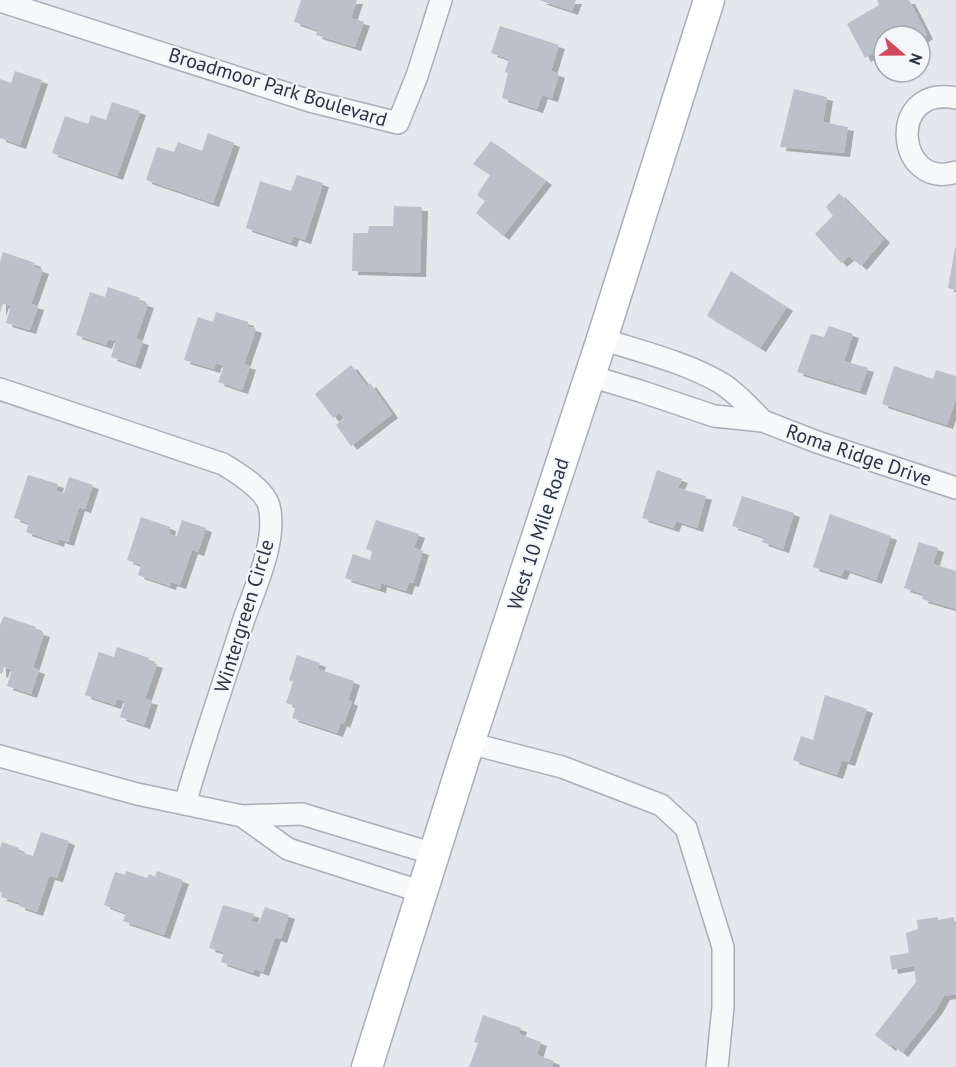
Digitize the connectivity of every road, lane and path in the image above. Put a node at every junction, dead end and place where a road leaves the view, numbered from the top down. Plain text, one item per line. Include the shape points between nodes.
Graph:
1 (441, 0) edge
2 (709, 0) edge
3 (0, 1) edge
4 (35, 6) edge
5 (956, 98) edge
6 (956, 172) edge
7 (602, 339) junction
8 (590, 376) junction
9 (0, 388) edge
10 (763, 421) junction
11 (956, 488) edge
12 (469, 743) junction
13 (0, 756) edge
14 (185, 804) junction
15 (242, 816) junction
16 (434, 855) junction
17 (422, 892) junction
18 (367, 1067) edge
19 (717, 1067) edge

1 - 4 street, Broadmoor Park Boulevard via 398,123 309,101
2 - 7 main road, West 10 Mile Road
3 - 4 street
5 - 6 street via 932,98 921,104 906,127 906,140 909,152 926,170 938,174
7 - 8 main road, West 10 Mile Road
7 - 10 street, Roma Ridge Drive via 690,368 722,384
8 - 10 street, Roma Ridge Drive via 714,416
8 - 12 main road, West 10 Mile Road
9 - 14 street, Wintergreen Circle via 223,464 251,483 269,504 272,528 262,568
10 - 11 street, Roma Ridge Drive
12 - 16 main road, West 10 Mile Road
12 - 19 street via 562,767 661,805 686,828 723,947 723,1008
13 - 14 street
14 - 15 street
15 - 16 street via 302,813
15 - 17 street via 288,849
16 - 17 main road, West 10 Mile Road
17 - 18 main road, West 10 Mile Road

